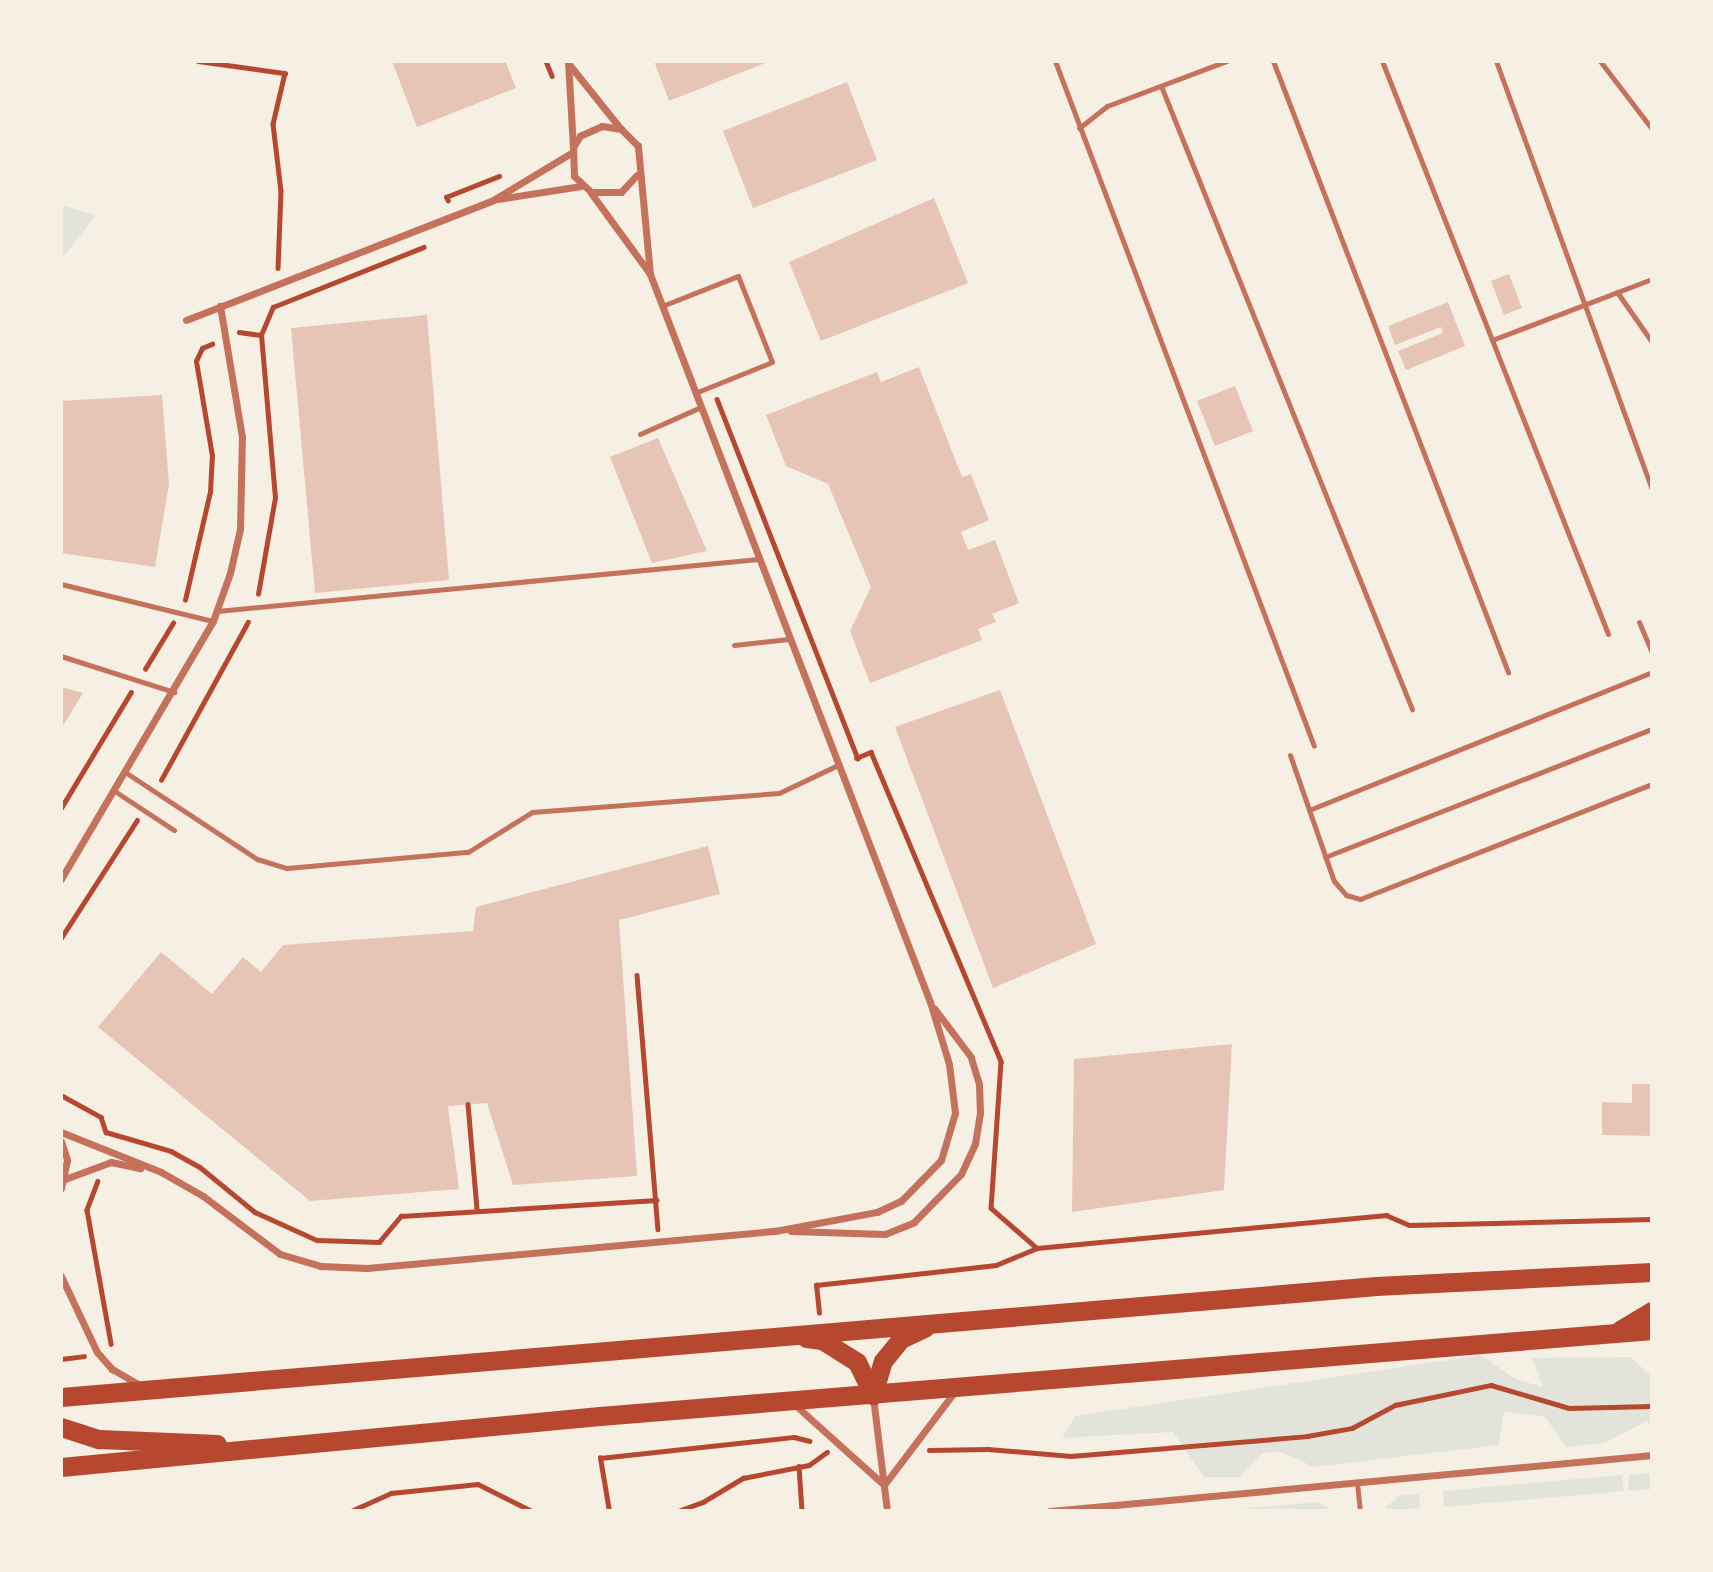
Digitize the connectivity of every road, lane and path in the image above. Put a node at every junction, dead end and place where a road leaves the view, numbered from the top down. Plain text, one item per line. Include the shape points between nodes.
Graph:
1 (198, 61) edge
2 (546, 61) edge
3 (1055, 61) edge
4 (1227, 61) edge
5 (1273, 61) edge
6 (1382, 61) edge
7 (1496, 61) edge
8 (1600, 61) edge
9 (568, 62) edge
10 (555, 84) dead end
11 (1161, 86) junction
12 (1079, 128) junction
13 (1652, 129) edge
14 (621, 130) junction
15 (573, 149) junction
16 (507, 173) dead end
17 (637, 175) junction
18 (581, 186) junction
19 (590, 192) junction
20 (494, 200) junction
21 (453, 215) junction
22 (650, 274) junction
23 (1652, 279) edge
24 (276, 284) junction
25 (1617, 292) junction
26 (1586, 304) junction
27 (220, 306) junction
28 (662, 306) junction
29 (186, 320) dead end
30 (261, 335) dead end
31 (226, 338) junction
32 (1492, 340) junction
33 (1652, 342) edge
34 (712, 386) junction
35 (695, 393) junction
36 (701, 407) junction
37 (640, 433) dead end
38 (1652, 490) edge
39 (759, 559) junction
40 (61, 583) edge
41 (217, 611) junction
42 (179, 612) junction
43 (214, 621) junction
44 (1639, 622) dead end
45 (1608, 634) dead end
46 (789, 639) junction
47 (734, 645) dead end
48 (1652, 653) edge
49 (61, 656) edge
50 (1508, 672) dead end
51 (1652, 673) edge
52 (138, 681) junction
53 (174, 692) junction
54 (1412, 709) dead end
55 (1652, 729) edge
56 (1314, 746) dead end
57 (1290, 755) dead end
58 (858, 758) junction
59 (838, 765) junction
60 (125, 772) junction
61 (1652, 784) edge
62 (113, 790) junction
63 (61, 808) edge
64 (1309, 810) junction
65 (174, 830) dead end
66 (1325, 857) junction
67 (61, 879) edge
68 (637, 975) dead end
69 (930, 1002) junction
70 (61, 1095) edge
71 (468, 1104) dead end
72 (61, 1132) edge
73 (106, 1132) junction
74 (61, 1141) edge
75 (103, 1150) junction
76 (100, 1165) junction
77 (161, 1172) junction
78 (65, 1179) junction
79 (61, 1188) edge
80 (656, 1200) junction
81 (477, 1210) junction
82 (1652, 1219) edge
83 (775, 1231) junction
84 (659, 1241) junction
85 (1037, 1248) junction
86 (1652, 1272) edge
87 (61, 1276) edge
88 (1652, 1311) edge
89 (934, 1323) junction
90 (1652, 1330) edge
91 (821, 1332) junction
92 (1616, 1332) junction
93 (780, 1335) junction
94 (97, 1352) junction
95 (61, 1359) edge
96 (194, 1386) junction
97 (957, 1388) junction
98 (873, 1395) junction
99 (61, 1397) edge
100 (791, 1401) junction
101 (1652, 1406) edge
102 (61, 1427) edge
103 (284, 1447) junction
104 (930, 1451) dead end
105 (1652, 1455) edge
106 (799, 1466) junction
107 (61, 1467) edge
108 (1357, 1483) junction
109 (884, 1485) junction
110 (351, 1511) edge
111 (532, 1511) edge
112 (609, 1511) edge
113 (678, 1511) edge
114 (802, 1511) edge
115 (887, 1511) edge
116 (1050, 1511) edge
117 (1360, 1511) edge

1 - 24 path via 285,73 273,124 281,191
2 - 10 path
3 - 12 lane
4 - 11 lane
5 - 50 lane
6 - 32 lane
7 - 26 lane
8 - 13 lane
9 - 14 street
9 - 15 street
11 - 12 lane via 1107,106
11 - 54 lane
12 - 56 lane
14 - 15 street via 590,130
14 - 17 street via 638,146
15 - 18 street via 571,164
15 - 20 street
16 - 21 path via 446,197
17 - 19 street via 621,192
17 - 22 street
18 - 19 street
18 - 20 street
19 - 22 street
20 - 21 street
21 - 24 street
22 - 28 street
23 - 25 lane
24 - 27 street
25 - 26 lane
25 - 33 lane
26 - 32 lane
26 - 38 lane
27 - 29 street
27 - 31 street
28 - 34 lane via 738,276 772,362
28 - 35 street
30 - 31 path via 245,330
31 - 41 street via 242,437 243,482 240,529
31 - 42 path via 202,348 196,361 212,456 204,532
32 - 45 lane
34 - 35 lane
34 - 58 path
35 - 36 street
36 - 37 lane
36 - 39 street
39 - 41 lane
39 - 46 street
40 - 42 lane
41 - 43 street
42 - 43 lane
42 - 52 path
43 - 53 street
44 - 48 lane
46 - 47 lane
46 - 59 street
49 - 52 lane
51 - 64 lane
52 - 53 lane
52 - 63 path
53 - 60 street
55 - 66 lane
57 - 64 lane
58 - 59 path
58 - 85 path via 872,752 963,980 1001,1062 991,1208
59 - 60 lane via 779,793 532,812 468,852 287,868 257,859
59 - 69 street
60 - 62 street
61 - 66 lane via 1360,899 1346,895 1334,881
62 - 65 lane
62 - 67 street
64 - 66 lane
68 - 80 path
69 - 83 street via 956,1090 952,1135 941,1160 901,1201 877,1212
69 - 83 street via 971,1057 979,1084 975,1144 961,1174 914,1222 885,1234
70 - 73 path via 101,1117
71 - 81 path
72 - 75 street
73 - 75 path
73 - 81 path via 172,1151 200,1167 255,1212 317,1240 379,1242 401,1216
74 - 78 street
75 - 77 street
76 - 77 street via 111,1162
76 - 78 street
76 - 94 path via 87,1210 112,1348
77 - 84 street via 204,1196 280,1254 321,1266 367,1268
78 - 79 street
80 - 81 path via 594,1207 582,1202
80 - 84 path
82 - 85 path via 1409,1225 1386,1215
83 - 84 street
85 - 91 path via 996,1265 816,1285
86 - 89 highway via 1376,1286
87 - 94 street
88 - 92 highway
89 - 91 highway
89 - 98 highway via 901,1339 883,1361
90 - 92 highway
91 - 93 highway
92 - 97 highway
93 - 96 highway
93 - 98 highway via 822,1340 836,1347 857,1363
94 - 95 path
94 - 96 street via 112,1369 137,1385
96 - 99 highway
97 - 98 highway
97 - 109 street
98 - 100 highway
98 - 109 street
100 - 103 highway
100 - 109 street
101 - 104 path via 1569,1408 1491,1385 1395,1405 1352,1428 1307,1436 1071,1456 988,1449
102 - 103 highway via 99,1439
103 - 107 highway
105 - 108 street
106 - 112 path via 826,1454 813,1442 793,1437 600,1458
106 - 113 path via 743,1478
106 - 114 path
108 - 116 street
108 - 117 lane
109 - 115 street
110 - 111 path via 391,1493 468,1484 478,1484

